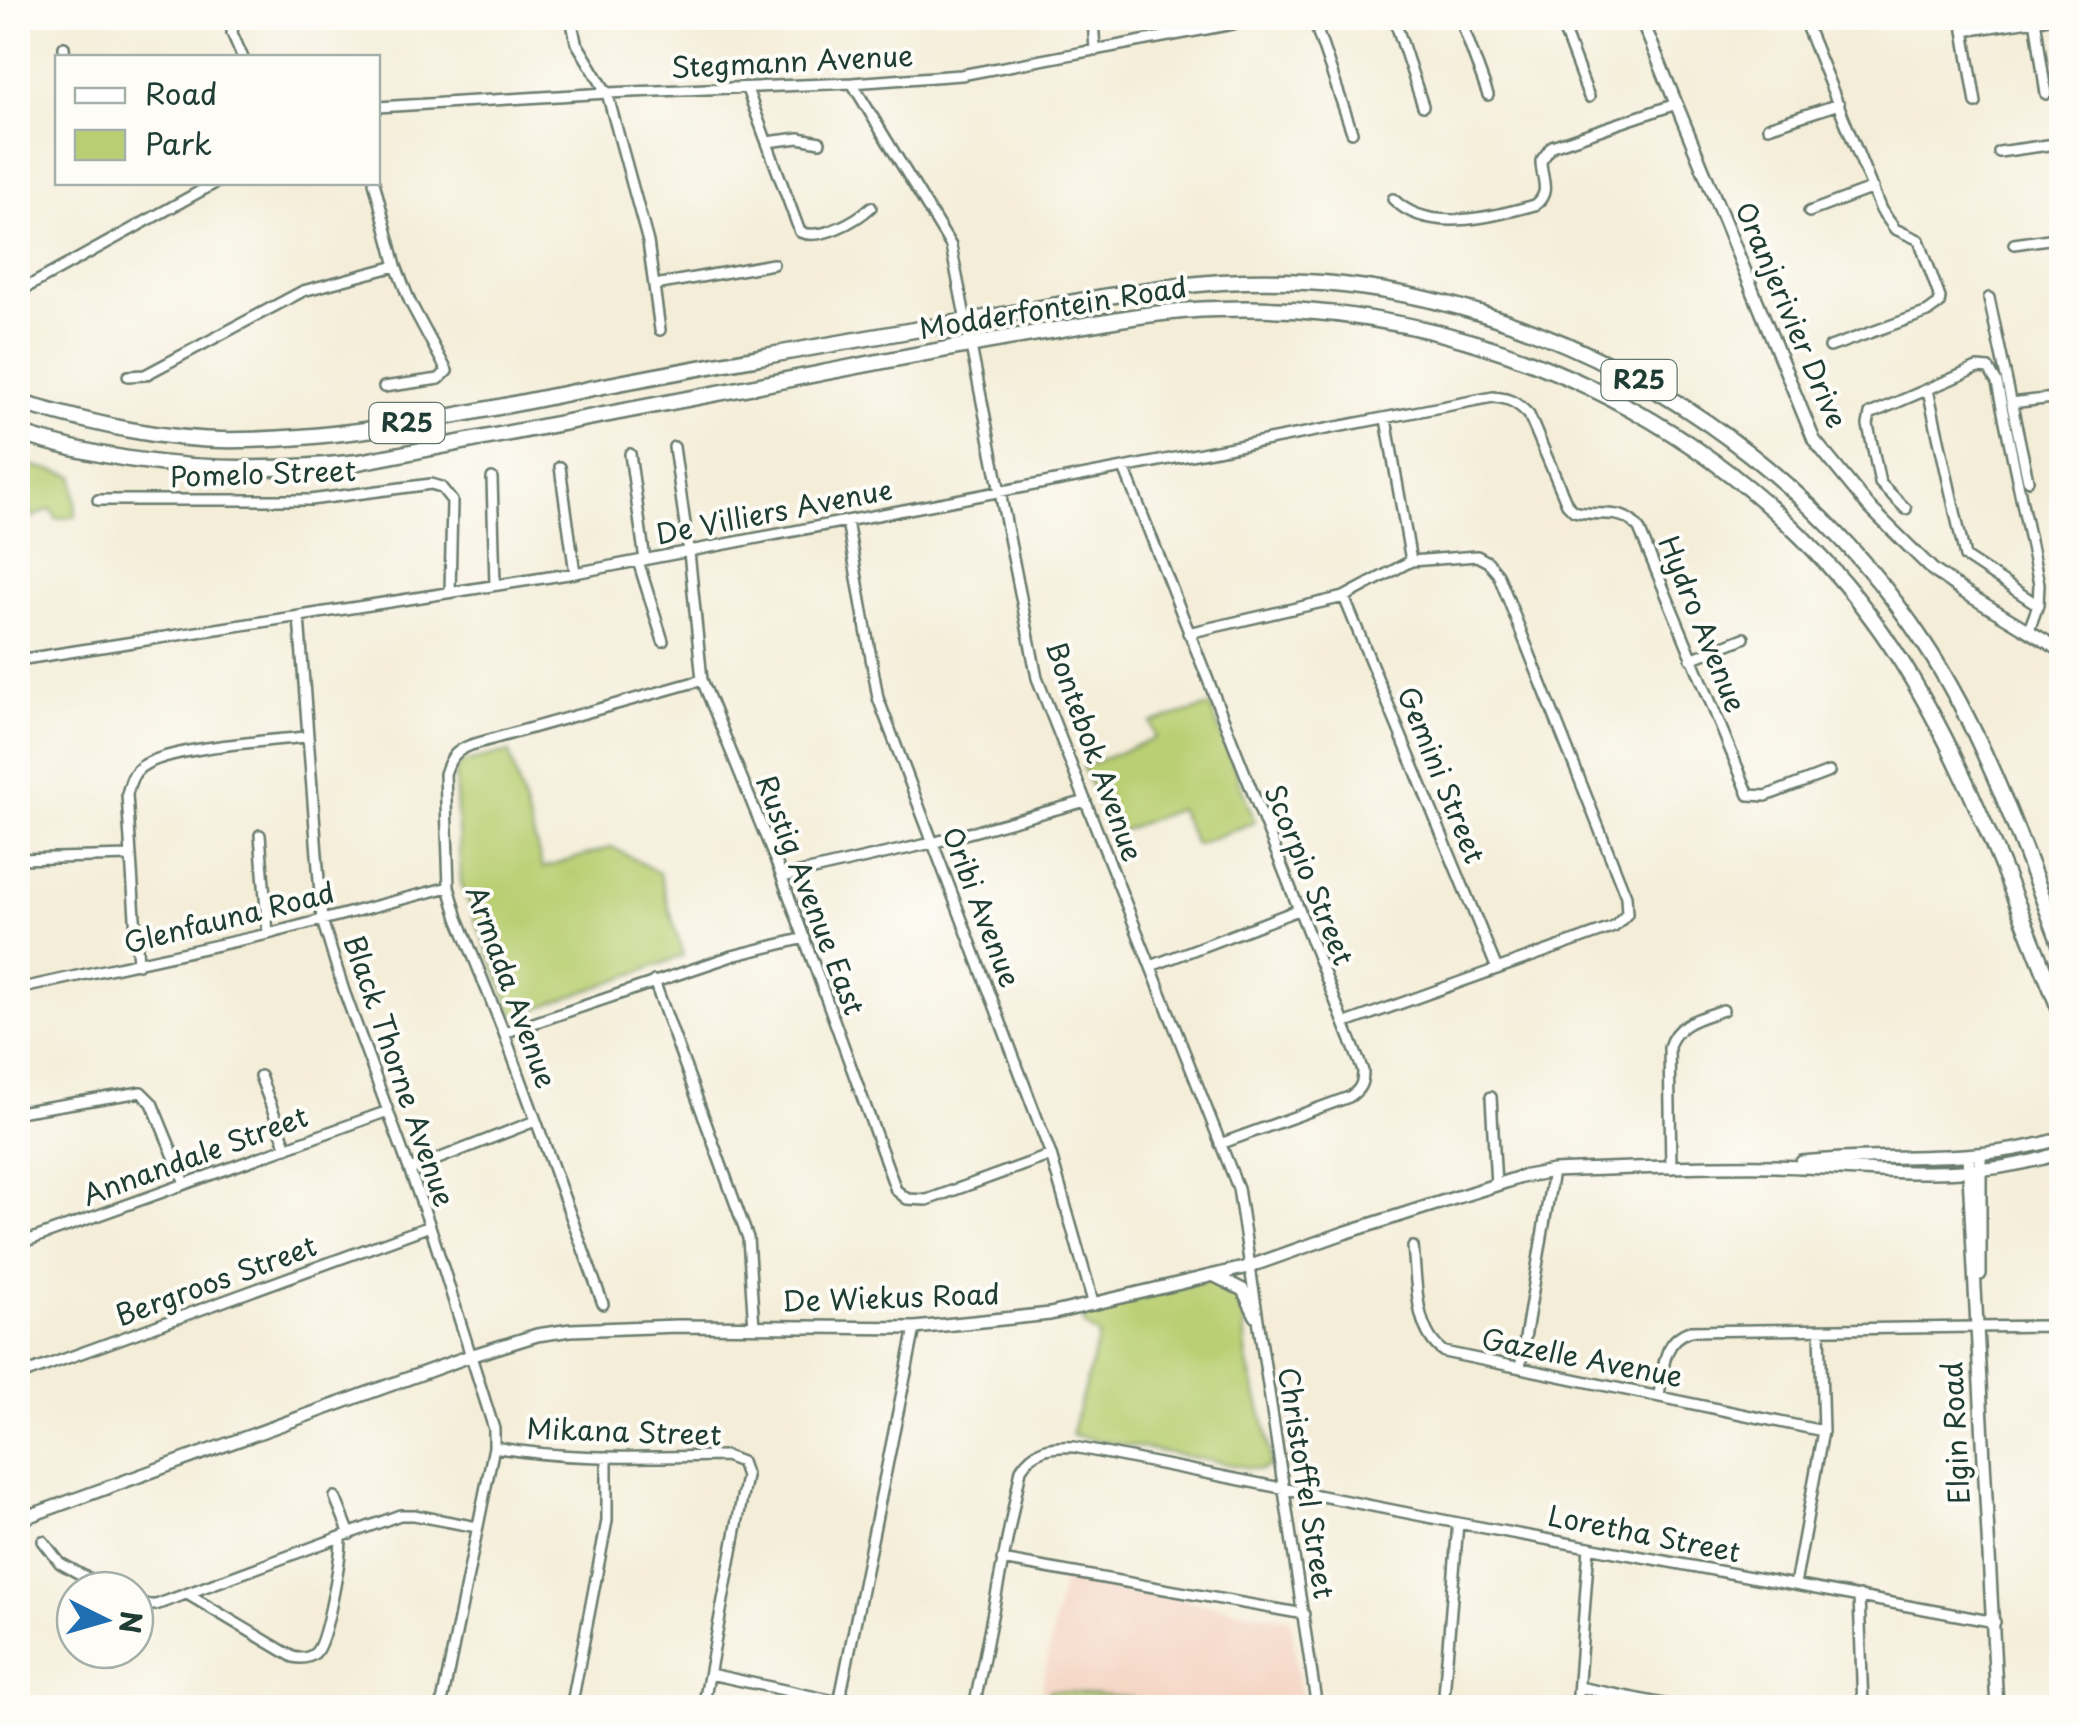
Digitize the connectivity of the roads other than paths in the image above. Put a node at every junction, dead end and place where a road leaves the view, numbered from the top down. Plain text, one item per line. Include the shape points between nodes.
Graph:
1 (234, 18) edge
2 (571, 18) edge
3 (1093, 18) edge
4 (1170, 18) edge
5 (1265, 18) edge
6 (1313, 18) edge
7 (1394, 18) edge
8 (1460, 18) edge
9 (1559, 18) edge
10 (1641, 18) edge
11 (1804, 18) edge
12 (1962, 18) edge
13 (2049, 18) edge
14 (2035, 19) edge
15 (1964, 31) junction
16 (1171, 36) junction
17 (1094, 51) junction
18 (242, 55) edge
19 (852, 83) junction
20 (748, 88) junction
21 (607, 93) junction
22 (2046, 94) dead end
23 (1488, 96) dead end
24 (1588, 97) dead end
25 (1976, 103) dead end
26 (1676, 104) junction
27 (1840, 104) junction
28 (1423, 106) dead end
29 (380, 107) edge
30 (1768, 127) dead end
31 (1352, 132) dead end
32 (766, 142) junction
33 (820, 142) dead end
34 (2062, 144) edge
35 (1999, 152) dead end
36 (213, 185) edge
37 (375, 185) edge
38 (1873, 188) junction
39 (1393, 199) dead end
40 (871, 207) dead end
41 (1808, 212) dead end
42 (2062, 238) edge
43 (2014, 244) dead end
44 (773, 264) dead end
45 (396, 266) junction
46 (655, 285) junction
47 (18, 292) edge
48 (1989, 298) dead end
49 (967, 321) junction
50 (660, 330) dead end
51 (972, 344) junction
52 (1830, 347) dead end
53 (128, 376) dead end
54 (384, 387) dead end
55 (1928, 390) junction
56 (2062, 397) edge
57 (18, 402) edge
58 (2012, 403) junction
59 (1529, 415) joint
60 (1386, 419) junction
61 (18, 433) edge
62 (674, 447) dead end
63 (630, 454) dead end
64 (560, 467) dead end
65 (1124, 468) junction
66 (492, 478) dead end
67 (2028, 480) dead end
68 (998, 492) junction
69 (98, 500) dead end
70 (1906, 509) dead end
71 (846, 522) junction
72 (689, 552) junction
73 (641, 560) junction
74 (1411, 561) junction
75 (576, 572) junction
76 (495, 585) junction
77 (450, 592) junction
78 (1344, 597) junction
79 (2038, 605) junction
80 (299, 617) junction
81 (2028, 630) junction
82 (1188, 634) junction
83 (1744, 638) dead end
84 (663, 641) dead end
85 (2062, 651) edge
86 (1691, 659) junction
87 (18, 660) edge
88 (702, 680) junction
89 (306, 737) junction
90 (1829, 772) dead end
91 (1086, 802) junction
92 (260, 835) dead end
93 (932, 842) junction
94 (130, 856) junction
95 (18, 859) edge
96 (782, 877) junction
97 (449, 887) junction
98 (1298, 910) junction
99 (322, 920) junction
100 (268, 934) junction
101 (804, 938) junction
102 (2060, 944) edge
103 (138, 964) junction
104 (1150, 966) junction
105 (1497, 969) junction
106 (654, 981) junction
107 (18, 990) edge
108 (1723, 1010) dead end
109 (2062, 1015) edge
110 (1346, 1023) junction
111 (504, 1033) junction
112 (260, 1076) dead end
113 (1491, 1097) dead end
114 (388, 1111) junction
115 (18, 1112) edge
116 (535, 1121) junction
117 (2061, 1138) edge
118 (1220, 1144) junction
119 (287, 1148) junction
120 (2062, 1152) edge
121 (1051, 1155) junction
122 (1974, 1155) junction
123 (1778, 1166) junction
124 (1670, 1168) junction
125 (410, 1170) junction
126 (1554, 1171) junction
127 (1974, 1171) junction
128 (185, 1182) junction
129 (1496, 1185) junction
130 (430, 1226) junction
131 (18, 1244) edge
132 (1413, 1246) dead end
133 (1248, 1267) junction
134 (1210, 1274) junction
135 (603, 1304) dead end
136 (1094, 1305) junction
137 (1256, 1316) junction
138 (754, 1327) junction
139 (914, 1328) junction
140 (1979, 1328) junction
141 (1820, 1330) junction
142 (2062, 1332) edge
143 (470, 1356) junction
144 (1520, 1368) junction
145 (18, 1376) edge
146 (1658, 1396) junction
147 (1822, 1431) junction
148 (494, 1447) junction
149 (608, 1457) junction
150 (1282, 1486) junction
151 (334, 1498) dead end
152 (18, 1520) edge
153 (1458, 1523) junction
154 (477, 1527) junction
155 (345, 1536) junction
156 (43, 1541) dead end
157 (1589, 1546) junction
158 (1002, 1560) junction
159 (72, 1570) edge
160 (1795, 1586) junction
161 (187, 1594) junction
162 (1858, 1596) junction
163 (155, 1605) edge
164 (1304, 1614) junction
165 (1994, 1621) junction
166 (710, 1674) junction
167 (1579, 1687) junction
168 (838, 1705) edge
169 (441, 1708) edge
170 (570, 1708) edge
171 (703, 1708) edge
172 (974, 1708) edge
173 (1317, 1708) edge
174 (1443, 1708) edge
175 (1578, 1708) edge
176 (1684, 1708) edge
177 (1864, 1708) edge
178 (2000, 1708) edge

1 - 18 street via 232,34
2 - 21 street via 576,42
3 - 17 street
4 - 16 street
5 - 16 street, Stegmann Avenue
6 - 31 street
7 - 28 street
8 - 23 street
9 - 24 street
10 - 26 street, Oranjerivier Drive
11 - 27 street
12 - 15 street
13 - 14 street
14 - 15 street
14 - 22 street
15 - 25 street
16 - 17 street, Stegmann Avenue
17 - 19 street, Stegmann Avenue via 987,72
19 - 20 street, Stegmann Avenue
19 - 49 street, Bontebok Avenue via 940,224
20 - 21 street, Stegmann Avenue
20 - 32 street
21 - 29 street, Stegmann Avenue
21 - 46 street
26 - 39 street via 1552,146 1542,162 1546,190 1535,205 1449,220 1409,211
26 - 81 street, Oranjerivier Drive via 1804,421 1824,454 1933,570
27 - 30 street
27 - 38 street
32 - 33 street
32 - 40 street via 804,234 826,232
34 - 35 street
36 - 47 street
37 - 45 street
38 - 41 street
38 - 52 street via 1887,222 1919,240 1938,304
42 - 43 street
44 - 46 street
45 - 53 street via 303,291 145,375
45 - 54 street via 448,371 439,379
46 - 50 street
48 - 58 street
49 - 51 street, Bontebok Avenue
49 - 57 main road, Modderfontein Road / R25 via 300,437 175,436
49 - 102 main road, Modderfontein Road / R25 via 1224,282 1353,286 1476,312 1625,372 1766,466 1891,596 1969,726
51 - 61 main road, Modderfontein Road / R25 via 300,468 114,458
51 - 68 street, Bontebok Avenue
51 - 109 main road, Modderfontein Road / R25 via 1218,308 1346,314 1488,346 1544,366 1661,426 1804,538 1882,632 1944,736
55 - 70 street via 1868,419 1880,483
55 - 79 street via 1962,551
55 - 79 street via 1977,368 1994,373
56 - 58 street
58 - 67 street
59 - 60 street, De Villiers Avenue via 1507,398 1493,397
59 - 86 street, Hydro Avenue via 1574,512 1622,514 1639,529
60 - 65 street, De Villiers Avenue
60 - 74 street
62 - 72 street, Rustig Avenue East
63 - 73 street
64 - 75 street
65 - 68 street, De Villiers Avenue
65 - 82 street, Scorpio Street
66 - 76 street
68 - 71 street, De Villiers Avenue
68 - 91 street, Bontebok Avenue via 1037,678
69 - 77 street, Pomelo Street via 281,501 431,484 452,502
71 - 72 street, De Villiers Avenue
71 - 93 street, Oribi Avenue via 878,698
72 - 73 street, De Villiers Avenue
72 - 88 street, Rustig Avenue East
73 - 75 street, De Villiers Avenue
73 - 84 street
74 - 78 street
74 - 105 street via 1478,556 1498,574 1626,896 1623,921
75 - 76 street, De Villiers Avenue
76 - 77 street, De Villiers Avenue
77 - 80 street, De Villiers Avenue
78 - 82 street
78 - 105 street, Gemini Street
79 - 81 street
80 - 87 street, De Villiers Avenue
80 - 89 street, Black Thorne Avenue
81 - 85 street, Oranjerivier Drive
82 - 98 street, Scorpio Street
83 - 86 street
86 - 90 street, Hydro Avenue via 1745,790 1760,798
88 - 96 street, Rustig Avenue East
88 - 97 street, Armada Avenue via 457,750 445,774
89 - 94 street via 210,748 142,766 127,794
89 - 99 street, Black Thorne Avenue
91 - 93 street
91 - 104 street, Bontebok Avenue
92 - 100 street
93 - 96 street
93 - 121 street, Oribi Avenue
94 - 95 street
94 - 103 street
96 - 101 street, Rustig Avenue East
97 - 99 street, Glenfauna Road
97 - 111 street, Armada Avenue
98 - 104 street
98 - 110 street, Scorpio Street
99 - 100 street, Glenfauna Road
99 - 114 street, Black Thorne Avenue
100 - 103 street, Glenfauna Road
101 - 106 street
101 - 121 street, Rustig Avenue East via 901,1195 927,1200
103 - 107 street, Glenfauna Road
104 - 118 street, Bontebok Avenue
105 - 110 street
106 - 111 street
106 - 138 street via 748,1238
108 - 124 street via 1672,1036
110 - 118 street, Scorpio Street via 1363,1071 1358,1092
111 - 116 street, Armada Avenue
112 - 119 street
113 - 129 street
114 - 119 street, Annandale Street
114 - 125 street, Black Thorne Avenue
115 - 128 street via 140,1092 152,1103
116 - 125 street
116 - 135 street, Armada Avenue
117 - 122 street, De Wiekus Road
118 - 133 street, Bontebok Avenue via 1242,1204
119 - 128 street, Annandale Street
120 - 127 street, De Wiekus Road
121 - 136 street, Oribi Avenue
122 - 123 street, De Wiekus Road
122 - 127 street, Elgin Road
123 - 124 street, De Wiekus Road
123 - 127 street, De Wiekus Road
124 - 126 street, De Wiekus Road
125 - 130 street, Black Thorne Avenue
126 - 129 street, De Wiekus Road
126 - 144 street
127 - 140 street, Elgin Road
128 - 131 street, Annandale Street
129 - 133 street, De Wiekus Road
130 - 143 street, Black Thorne Avenue
130 - 145 street, Bergroos Street
132 - 144 street, Gazelle Avenue via 1428,1338 1455,1356
133 - 134 street, De Wiekus Road
133 - 137 street, Christoffel Street
134 - 136 street, De Wiekus Road
134 - 137 street via 1237,1285
136 - 139 street, De Wiekus Road
137 - 150 street, Christoffel Street
138 - 139 street, De Wiekus Road
138 - 143 street, De Wiekus Road via 571,1330
139 - 168 street
140 - 141 street
140 - 142 street via 2046,1326
140 - 165 street, Elgin Road
141 - 146 street via 1681,1334 1667,1352
141 - 147 street
143 - 148 street, Black Thorne Avenue via 489,1408
143 - 152 street, De Wiekus Road
144 - 146 street, Gazelle Avenue
146 - 147 street, Gazelle Avenue
147 - 160 street
148 - 149 street, Mikana Street
148 - 154 street
149 - 166 street, Mikana Street via 726,1456 744,1467
149 - 170 street via 607,1521
150 - 153 street, Loretha Street
150 - 158 street, Loretha Street via 1052,1446 1021,1469
150 - 164 street, Christoffel Street
151 - 155 street
153 - 157 street, Loretha Street
153 - 174 street
154 - 155 street via 414,1515
154 - 169 street
155 - 161 street
155 - 161 street via 324,1635 306,1658 293,1657
156 - 159 street
157 - 160 street, Loretha Street
157 - 167 street
158 - 164 street
158 - 172 street, Loretha Street
160 - 162 street, Loretha Street
161 - 163 street
162 - 165 street, Loretha Street
162 - 177 street
164 - 173 street, Christoffel Street
165 - 178 street, Elgin Road
166 - 168 street
166 - 171 street, Mikana Street
167 - 175 street
167 - 176 street

